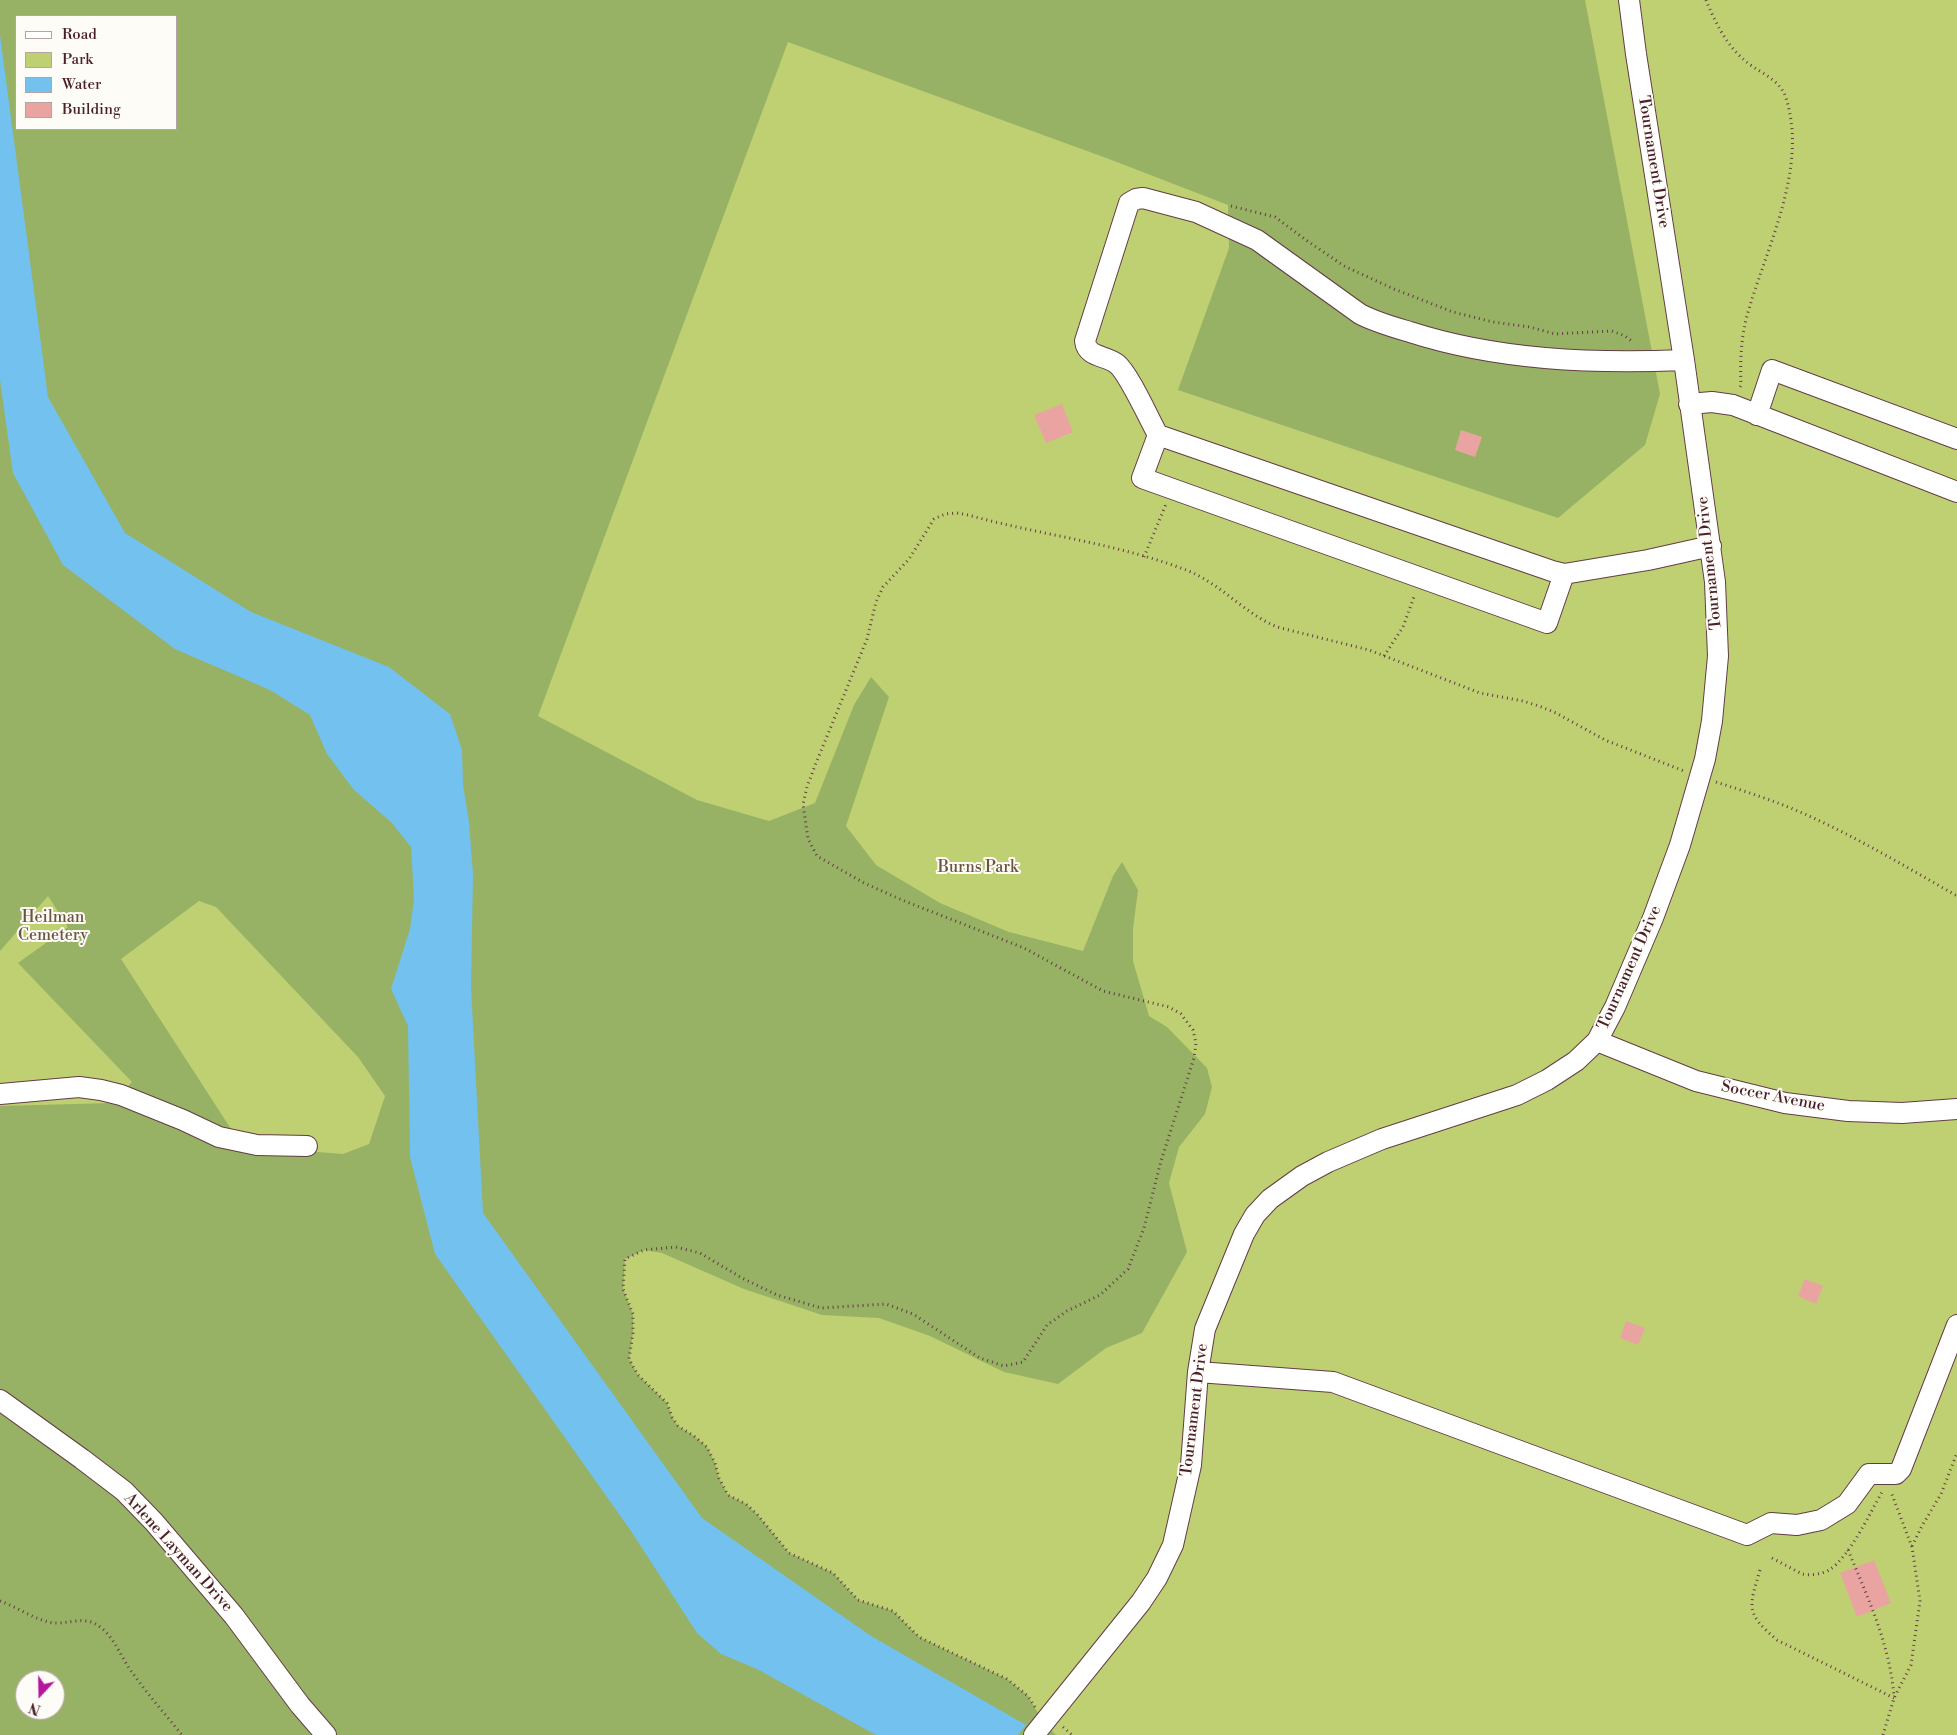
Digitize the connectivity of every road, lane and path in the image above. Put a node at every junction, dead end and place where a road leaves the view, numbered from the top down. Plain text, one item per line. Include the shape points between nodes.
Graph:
1 (1629, 0) edge
2 (1706, 0) edge
3 (1228, 205) dead end
4 (1684, 360) junction
5 (1654, 361) junction
6 (1690, 404) junction
7 (1733, 405) junction
8 (1757, 414) junction
9 (1158, 435) junction
10 (1957, 439) edge
11 (1172, 489) junction
12 (1957, 492) edge
13 (1710, 546) junction
14 (1144, 557) junction
15 (1564, 574) junction
16 (1420, 577) junction
17 (1384, 656) junction
18 (1700, 777) junction
19 (1957, 896) edge
20 (1597, 1040) junction
21 (0, 1094) edge
22 (1957, 1109) edge
23 (307, 1146) dead end
24 (1957, 1325) edge
25 (1198, 1372) junction
26 (0, 1400) edge
27 (1957, 1453) edge
28 (1889, 1479) junction
29 (1912, 1547) junction
30 (1848, 1550) junction
31 (1772, 1558) dead end
32 (1760, 1570) dead end
33 (0, 1601) edge
34 (1894, 1698) junction
35 (1038, 1729) edge
36 (182, 1735) edge
37 (326, 1735) edge
38 (1883, 1735) edge

1 - 4 street, Tournament Drive
2 - 7 path via 1732,48 1783,91 1792,130 1784,200 1748,310 1740,353 1741,385
3 - 5 path via 1275,217 1344,266 1427,303 1493,322 1555,334 1612,331 1626,336
4 - 5 street
4 - 6 street, Tournament Drive
5 - 9 street via 1551,358 1487,351 1438,341 1368,318 1345,305 1257,240 1217,221 1189,210 1136,198 1129,203 1085,341 1090,353 1114,362 1124,372
6 - 7 street via 1712,402
6 - 13 street, Tournament Drive
7 - 8 street
8 - 10 street via 1772,370
8 - 12 street
9 - 11 street via 1142,478
9 - 15 street
11 - 14 path
11 - 16 street
13 - 15 street
13 - 18 street, Tournament Drive via 1716,582 1718,656 1712,721
14 - 17 path via 1199,576 1271,625
14 - 35 path via 1105,545 968,515 945,514 934,519 909,559 883,587 876,602 867,639 816,763 803,804 808,839 818,856 902,900 1024,948 1098,989 1169,1007 1188,1022 1196,1043 1194,1058 1161,1161 1144,1228 1128,1269 1100,1295 1048,1324 1023,1362 1004,1366 980,1358 914,1314 886,1304 812,1306 777,1295 700,1252 676,1247 644,1250 625,1259 622,1289 633,1314 629,1359 638,1375 667,1403 678,1426 707,1447 728,1495 757,1514 789,1553 833,1573 858,1600 893,1611 918,1636 1007,1679 1028,1696
15 - 16 street via 1547,623
16 - 17 path via 1403,627
17 - 18 path via 1480,693 1539,706 1605,740
18 - 19 path via 1808,816 1864,843
18 - 20 street, Tournament Drive via 1680,845 1653,918 1615,1007
20 - 22 street, Soccer Avenue via 1696,1081 1785,1103 1848,1111 1902,1113
20 - 25 street, Tournament Drive via 1576,1061 1517,1095 1382,1139 1308,1172 1270,1199 1255,1215 1240,1243 1205,1329
21 - 23 street via 80,1087 101,1090 219,1137 257,1145
24 - 28 street via 1901,1469
25 - 28 street via 1333,1382 1744,1535 1771,1523 1797,1525 1821,1520 1847,1504 1869,1474
25 - 35 street, Tournament Drive via 1191,1465 1173,1545 1158,1578 1142,1602
26 - 37 street, Arlene Layman Drive via 110,1480 154,1522 234,1616
27 - 29 path via 1941,1494
28 - 29 path
28 - 30 path
29 - 34 path via 1920,1601 1911,1665
30 - 31 path via 1829,1570 1807,1575
30 - 34 path via 1880,1629 1889,1658
32 - 34 path via 1751,1602 1757,1620 1766,1631 1777,1640
33 - 36 path via 44,1621 83,1620 103,1630 132,1674
34 - 38 path

